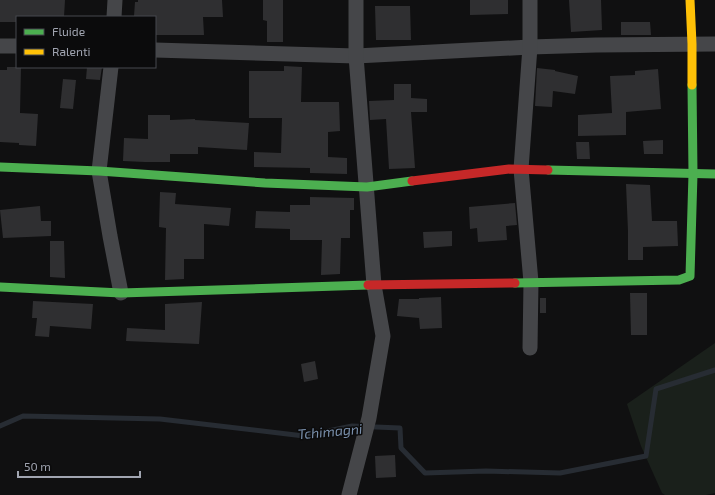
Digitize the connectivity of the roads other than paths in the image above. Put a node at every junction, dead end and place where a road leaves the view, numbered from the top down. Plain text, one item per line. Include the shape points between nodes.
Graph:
1 (115, 0) edge
2 (356, 0) edge
3 (530, 0) edge
4 (690, 0) edge
5 (114, 16) edge
6 (692, 44) junction
7 (715, 44) edge
8 (0, 46) edge
9 (16, 46) edge
10 (530, 48) junction
11 (156, 50) edge
12 (356, 56) junction
13 (110, 68) edge
14 (0, 167) edge
15 (521, 169) junction
16 (100, 170) junction
17 (694, 174) junction
18 (715, 174) edge
19 (367, 187) junction
20 (531, 282) junction
21 (374, 285) junction
22 (0, 287) edge
23 (121, 292) junction
24 (530, 348) dead end
25 (350, 495) edge

1 - 5 street
2 - 12 street
3 - 10 street
4 - 6 street
6 - 7 street
6 - 10 street
6 - 17 street
8 - 9 street
10 - 12 street
10 - 15 street
11 - 12 street
12 - 19 street
13 - 16 street
14 - 16 street
15 - 17 street
15 - 19 street
15 - 20 street
16 - 19 street via 265,184
16 - 23 street
17 - 18 street
17 - 20 street via 690,276 679,280
19 - 21 street
20 - 21 street
20 - 24 street
21 - 23 street
21 - 25 street via 382,336 369,418
22 - 23 street

